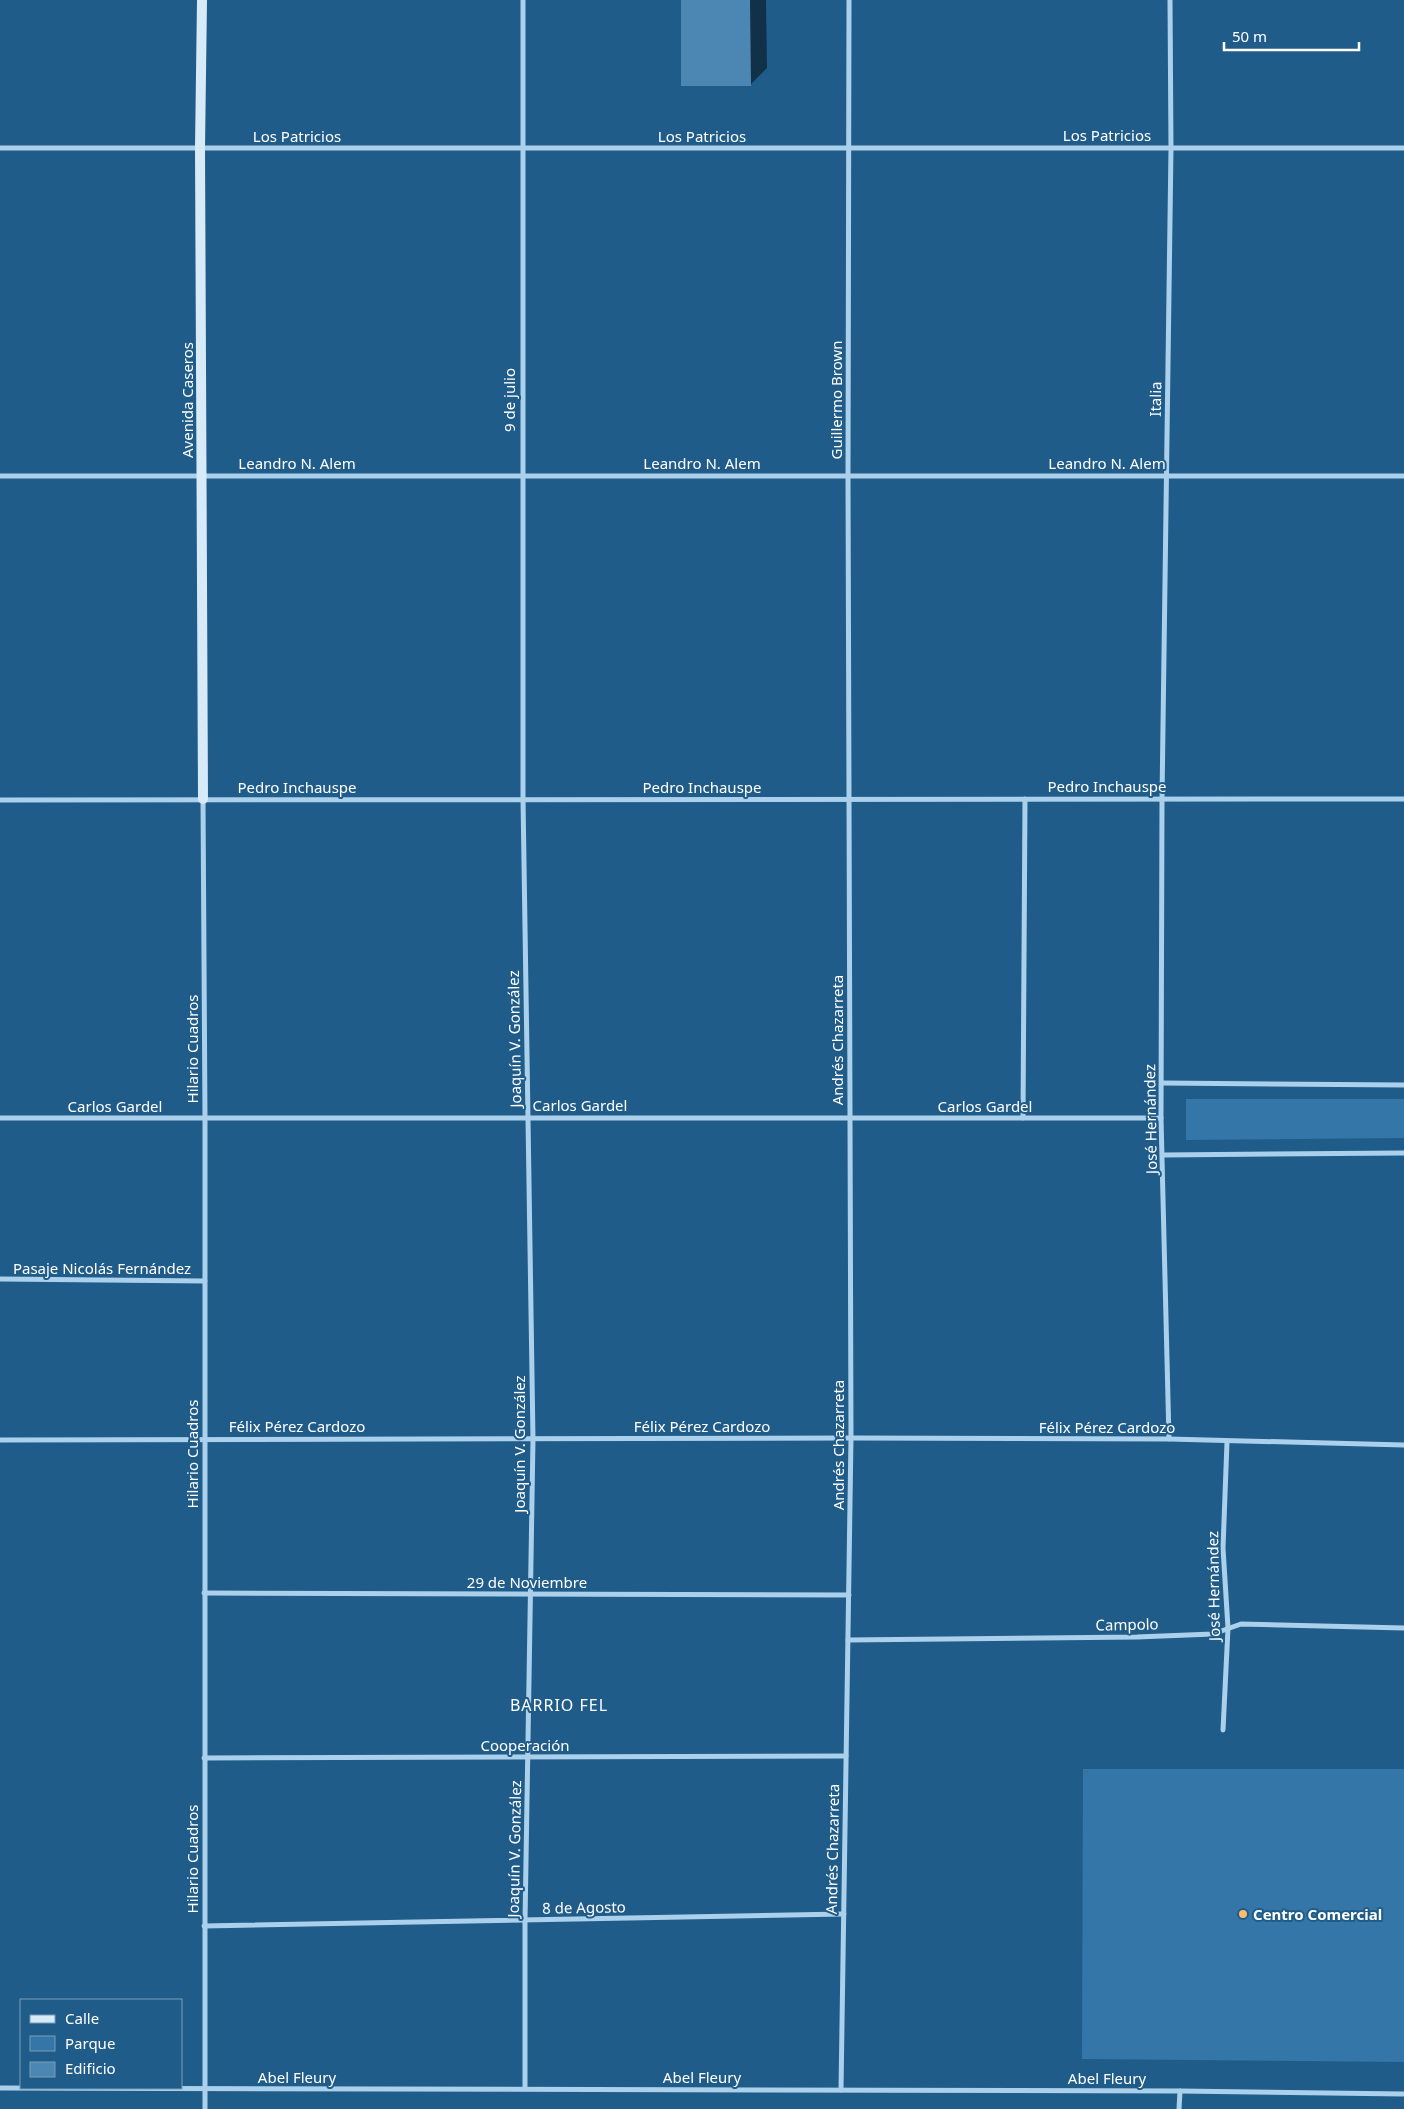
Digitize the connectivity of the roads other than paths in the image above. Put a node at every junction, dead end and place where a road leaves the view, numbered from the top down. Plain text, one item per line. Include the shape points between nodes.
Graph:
1 (202, 0) edge
2 (523, 0) edge
3 (849, 0) edge
4 (1170, 0) edge
5 (0, 148) edge
6 (200, 148) junction
7 (523, 148) junction
8 (849, 148) junction
9 (1171, 148) junction
10 (1404, 148) edge
11 (0, 476) edge
12 (202, 476) junction
13 (522, 476) junction
14 (848, 476) junction
15 (1166, 476) junction
16 (1404, 476) edge
17 (1404, 798) edge
18 (203, 799) junction
19 (523, 799) junction
20 (850, 799) junction
21 (1024, 799) junction
22 (1162, 799) junction
23 (0, 800) edge
24 (1162, 1083) junction
25 (1404, 1084) edge
26 (0, 1118) edge
27 (205, 1118) junction
28 (528, 1118) junction
29 (850, 1118) junction
30 (1023, 1118) junction
31 (1161, 1118) junction
32 (1404, 1153) edge
33 (1163, 1155) junction
34 (0, 1279) edge
35 (205, 1281) junction
36 (532, 1438) junction
37 (852, 1438) junction
38 (204, 1439) junction
39 (1169, 1439) junction
40 (0, 1440) edge
41 (1227, 1442) junction
42 (1404, 1445) edge
43 (204, 1593) junction
44 (530, 1594) junction
45 (849, 1595) junction
46 (1228, 1628) junction
47 (1404, 1628) edge
48 (848, 1640) junction
49 (1223, 1730) dead end
50 (846, 1756) junction
51 (204, 1758) junction
52 (528, 1758) junction
53 (844, 1914) junction
54 (525, 1921) junction
55 (204, 1926) junction
56 (0, 2088) edge
57 (20, 2088) edge
58 (524, 2088) junction
59 (182, 2089) edge
60 (205, 2089) junction
61 (841, 2090) junction
62 (1180, 2090) junction
63 (1404, 2094) edge
64 (205, 2109) edge
65 (1179, 2109) edge

1 - 6 main road, Avenida Caseros
2 - 7 street, 9 de julio
3 - 8 street, Guillermo Brown
4 - 9 street, Italia
5 - 6 street, Los Patricios
6 - 7 street, Los Patricios
6 - 12 main road, Avenida Caseros
7 - 8 street, Los Patricios
7 - 13 street, 9 de julio
8 - 9 street, Los Patricios
8 - 14 street, Guillermo Brown
9 - 10 street, Los Patricios
9 - 15 street, Italia
11 - 12 street, Leandro N. Alem
12 - 13 street, Leandro N. Alem
12 - 18 main road, Avenida Caseros
13 - 14 street, Leandro N. Alem
13 - 19 street, 9 de julio
14 - 15 street, Leandro N. Alem
14 - 20 street, Guillermo Brown
15 - 16 street, Leandro N. Alem
15 - 22 street, Italia
17 - 22 street, Pedro Inchauspe
18 - 19 street, Pedro Inchauspe
18 - 23 street, Pedro Inchauspe
18 - 27 street, Hilario Cuadros
19 - 20 street, Pedro Inchauspe
19 - 28 street, Joaquín V. González
20 - 21 street, Pedro Inchauspe
20 - 29 street, Andrés Chazarreta
21 - 22 street, Pedro Inchauspe
21 - 30 street
22 - 24 street, José Hernández
24 - 25 street
24 - 31 street, José Hernández
26 - 27 street, Carlos Gardel
27 - 28 street, Carlos Gardel
27 - 35 street, Hilario Cuadros
28 - 29 street, Carlos Gardel
28 - 36 street, Joaquín V. González
29 - 30 street, Carlos Gardel
29 - 37 street, Andrés Chazarreta
30 - 31 street, Carlos Gardel
31 - 33 street, José Hernández
32 - 33 street
33 - 39 street, José Hernández
34 - 35 street, Pasaje Nicolás Fernández
35 - 38 street, Hilario Cuadros
36 - 37 street, Félix Pérez Cardozo
36 - 38 street, Félix Pérez Cardozo
36 - 44 street, Joaquín V. González
37 - 39 street, Félix Pérez Cardozo
37 - 45 street, Andrés Chazarreta
38 - 40 street, Félix Pérez Cardozo
38 - 43 street, Hilario Cuadros
39 - 41 street, Félix Pérez Cardozo
41 - 42 street, Félix Pérez Cardozo
41 - 46 street, José Hernández via 1223,1548
43 - 44 street, 29 de Noviembre
43 - 51 street, Hilario Cuadros
44 - 45 street, 29 de Noviembre
44 - 52 street, Joaquín V. González
45 - 48 street, Andrés Chazarreta
46 - 47 street, Campolo via 1241,1624
46 - 48 street, Campolo via 1213,1634 1137,1637
46 - 49 street, José Hernández
48 - 50 street, Andrés Chazarreta
50 - 52 street, Cooperación
50 - 53 street, Andrés Chazarreta
51 - 52 street, Cooperación
51 - 55 street, Hilario Cuadros
52 - 54 street, Joaquín V. González
53 - 54 street, 8 de Agosto
53 - 61 street, Andrés Chazarreta
54 - 55 street, 8 de Agosto
54 - 58 street, Joaquín V. González
55 - 60 street, Hilario Cuadros
56 - 57 street, Abel Fleury
58 - 60 street, Abel Fleury
58 - 61 street, Abel Fleury
59 - 60 street, Abel Fleury
60 - 64 street, Hilario Cuadros
61 - 62 street, Abel Fleury
62 - 63 street, Abel Fleury
62 - 65 street

